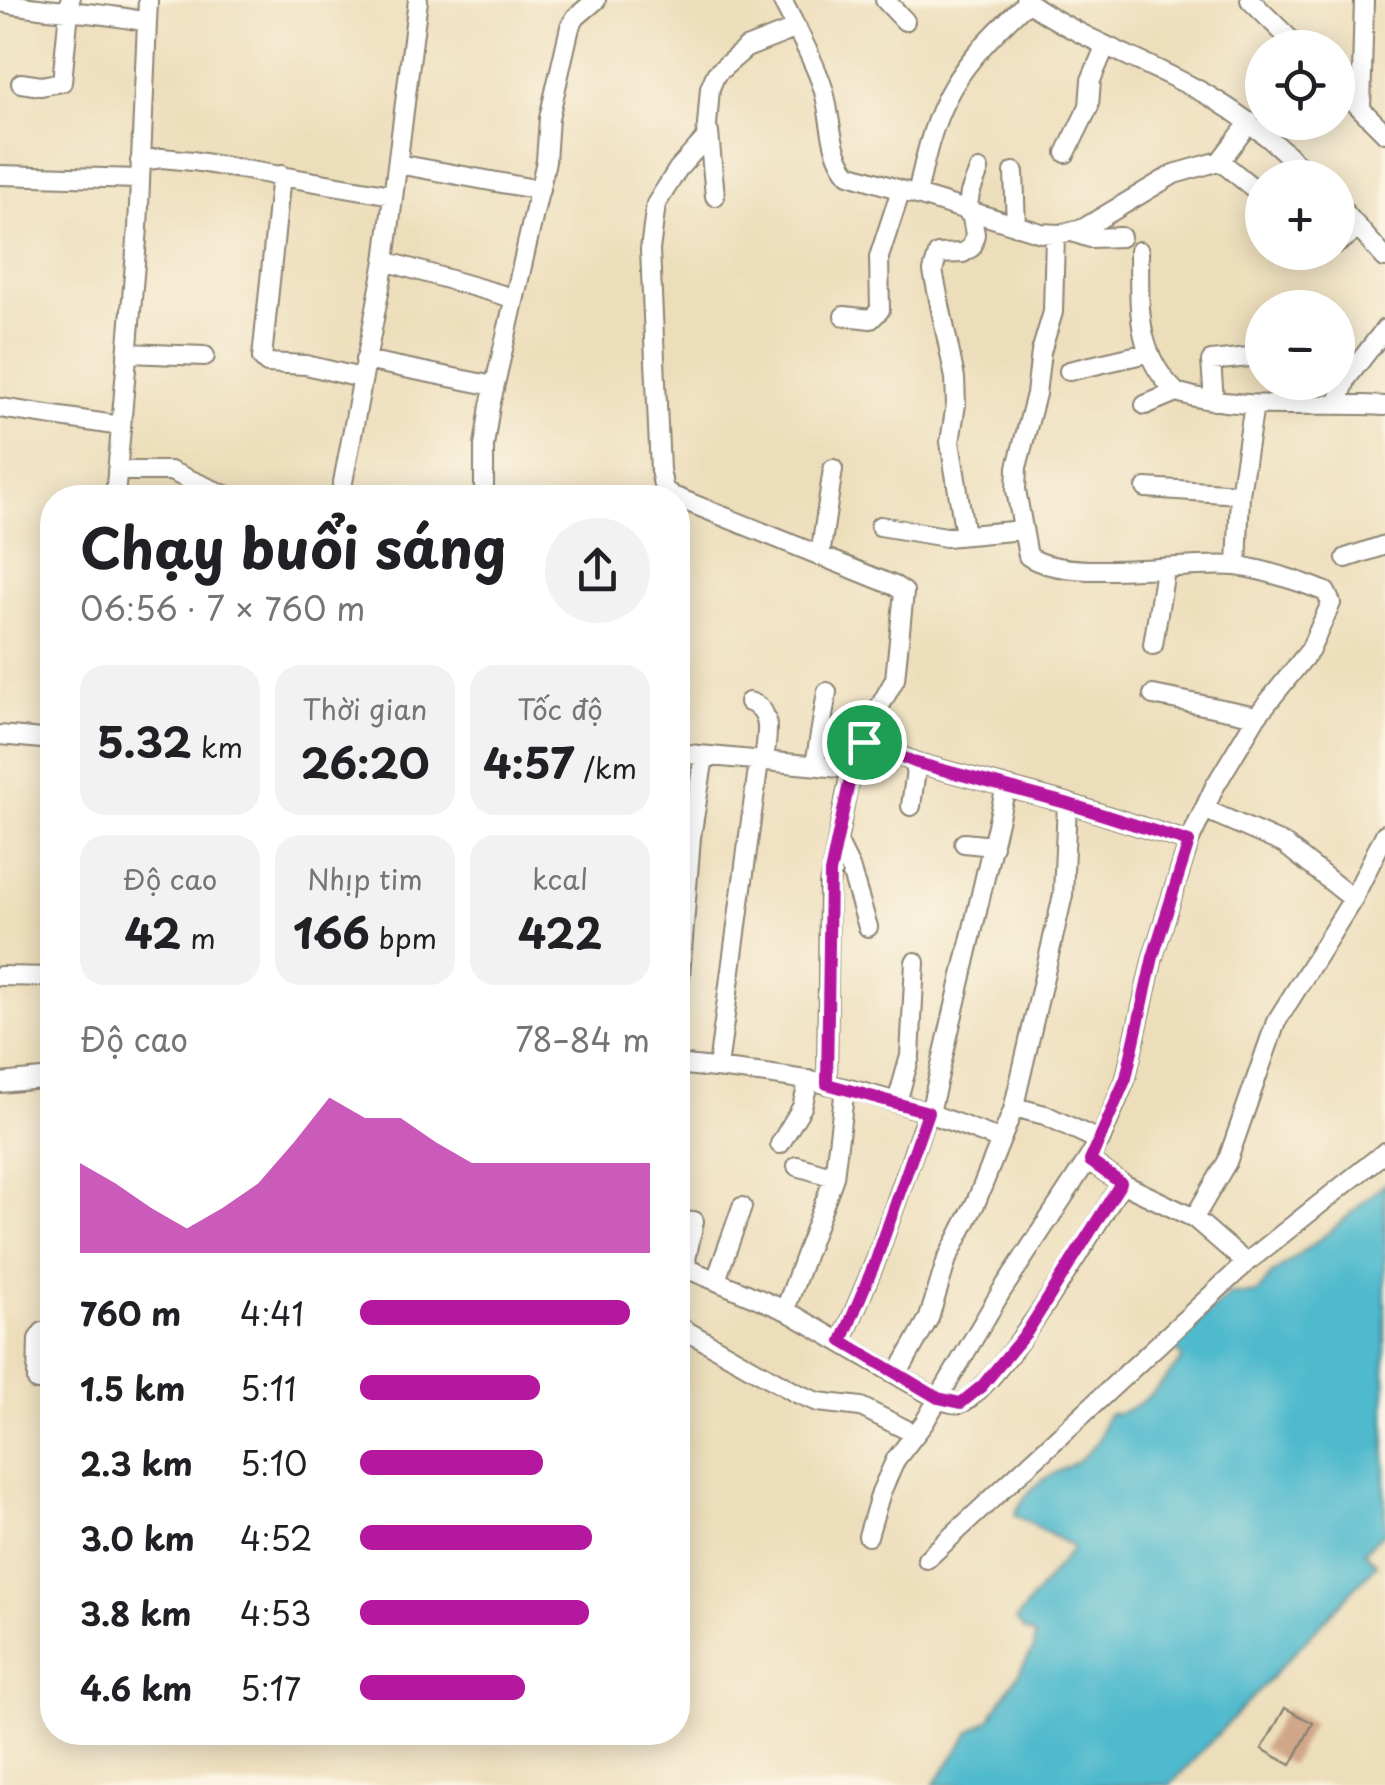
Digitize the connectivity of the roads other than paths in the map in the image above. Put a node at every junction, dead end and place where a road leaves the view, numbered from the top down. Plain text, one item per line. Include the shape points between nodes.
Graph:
1 (148, 0) edge
2 (418, 0) edge
3 (596, 0) edge
4 (782, 0) edge
5 (885, 0) edge
6 (1364, 0) edge
7 (1026, 1) edge
8 (1253, 1) edge
9 (0, 2) edge
10 (69, 6) edge
11 (905, 21) dead end
12 (146, 22) junction
13 (796, 28) junction
14 (1281, 30) edge
15 (1104, 48) junction
16 (21, 83) dead end
17 (1355, 103) edge
18 (1361, 109) junction
19 (1245, 119) edge
20 (1245, 128) edge
21 (709, 132) junction
22 (1385, 134) edge
23 (1272, 140) edge
24 (1066, 153) dead end
25 (1294, 160) edge
26 (1220, 161) junction
27 (398, 164) junction
28 (140, 170) junction
29 (979, 170) dead end
30 (1014, 172) dead end
31 (0, 175) edge
32 (282, 176) junction
33 (1245, 181) edge
34 (540, 190) junction
35 (909, 192) junction
36 (392, 194) junction
37 (715, 196) dead end
38 (969, 212) junction
39 (1355, 224) edge
40 (1016, 226) junction
41 (1359, 228) junction
42 (1355, 231) edge
43 (1063, 233) junction
44 (1120, 237) dead end
45 (1139, 251) dead end
46 (1385, 258) edge
47 (385, 261) junction
48 (513, 298) junction
49 (844, 316) dead end
50 (1385, 329) edge
51 (127, 353) junction
52 (1148, 355) junction
53 (205, 356) dead end
54 (1245, 357) edge
55 (1118, 366) dead end
56 (363, 369) junction
57 (1069, 371) dead end
58 (494, 386) junction
59 (1176, 392) junction
60 (1214, 401) junction
61 (1338, 402) junction
62 (1145, 405) dead end
63 (1254, 405) junction
64 (1385, 406) edge
65 (0, 408) edge
66 (121, 426) junction
67 (834, 469) dead end
68 (117, 471) junction
69 (115, 485) edge
70 (202, 485) edge
71 (342, 485) edge
72 (484, 485) edge
73 (662, 485) edge
74 (1146, 488) dead end
75 (1240, 494) junction
76 (690, 503) edge
77 (880, 526) dead end
78 (1023, 530) junction
79 (965, 536) junction
80 (1385, 545) edge
81 (820, 556) junction
82 (1346, 558) dead end
83 (1237, 566) junction
84 (1165, 570) junction
85 (1153, 645) dead end
86 (827, 692) dead end
87 (1153, 695) dead end
88 (750, 702) dead end
89 (1257, 716) junction
90 (0, 735) edge
91 (40, 739) edge
92 (864, 742) junction
93 (690, 754) edge
94 (704, 756) junction
95 (762, 761) junction
96 (917, 763) junction
97 (815, 766) junction
98 (852, 769) junction
99 (1006, 787) junction
100 (1066, 803) junction
101 (911, 806) dead end
102 (1204, 809) junction
103 (1385, 834) edge
104 (1189, 842) junction
105 (838, 843) junction
106 (964, 843) dead end
107 (993, 846) junction
108 (690, 850) edge
109 (1353, 899) junction
110 (868, 927) dead end
111 (915, 962) dead end
112 (0, 976) edge
113 (40, 977) edge
114 (690, 1065) edge
115 (718, 1067) junction
116 (40, 1079) edge
117 (0, 1084) edge
118 (827, 1084) junction
119 (897, 1102) junction
120 (1014, 1107) junction
121 (929, 1112) junction
122 (1001, 1140) junction
123 (1100, 1141) junction
124 (780, 1144) dead end
125 (1385, 1152) edge
126 (1090, 1161) junction
127 (797, 1166) dead end
128 (834, 1177) junction
129 (1121, 1183) junction
130 (742, 1206) dead end
131 (1194, 1218) junction
132 (694, 1221) dead end
133 (690, 1244) edge
134 (1246, 1263) junction
135 (690, 1268) edge
136 (716, 1280) junction
137 (785, 1310) junction
138 (690, 1333) edge
139 (40, 1337) edge
140 (842, 1341) junction
141 (898, 1373) junction
142 (36, 1381) dead end
143 (938, 1398) junction
144 (914, 1434) junction
145 (868, 1536) dead end
146 (927, 1558) dead end

1 - 12 street
2 - 27 street
3 - 34 street via 570,28 548,118
4 - 13 street
5 - 11 street
6 - 18 street
7 - 15 street
7 - 35 street via 958,76
8 - 14 street
9 - 10 street
10 - 12 street
10 - 16 street via 62,82
12 - 28 street
13 - 21 street via 746,48 716,74
13 - 35 street via 822,86 840,163 855,178
15 - 19 street
15 - 24 street via 1091,80 1090,106
17 - 18 street
18 - 22 street
20 - 26 street
21 - 37 street
21 - 73 street via 656,204 650,241
23 - 25 street
26 - 33 street
26 - 43 street via 1174,174 1091,225
27 - 34 street
27 - 36 street
28 - 31 street
28 - 32 street via 162,158
28 - 51 street
29 - 38 street
30 - 40 street
32 - 36 street
32 - 56 street via 262,358
34 - 48 street
35 - 38 street
35 - 49 street via 880,256 878,314
36 - 47 street
38 - 40 street
38 - 79 street via 972,246 938,254 933,271 955,378 950,442
39 - 41 street
40 - 43 street
41 - 42 street
41 - 46 street
43 - 44 street
43 - 78 street via 1053,312 1017,467
45 - 52 street
47 - 48 street
47 - 56 street
48 - 58 street
50 - 61 street via 1346,378
51 - 53 street
51 - 66 street
52 - 55 street
52 - 57 street
52 - 59 street
54 - 60 street via 1211,361
56 - 58 street
56 - 71 street
58 - 72 street
59 - 60 street
59 - 62 street
60 - 63 street
61 - 63 street
61 - 64 street
63 - 75 street
65 - 66 street
66 - 68 street
67 - 81 street
68 - 69 street
68 - 70 street via 170,471
74 - 75 street
75 - 83 street
76 - 81 street
77 - 79 street
78 - 79 street
78 - 84 street via 1028,556 1044,564
80 - 82 street
81 - 92 street via 906,595 895,679
83 - 84 street
83 - 89 street via 1326,592 1331,603 1310,650
84 - 85 street
86 - 97 street
87 - 89 street
88 - 95 street via 768,720
89 - 102 street
90 - 91 street
92 - 96 street
92 - 98 street
93 - 94 street
94 - 95 street
94 - 108 street
95 - 97 street
95 - 115 street
96 - 99 street
96 - 101 street
97 - 98 street
98 - 105 street
99 - 100 street
99 - 107 street
100 - 104 street
100 - 120 street via 1063,895
102 - 104 street
102 - 109 street via 1284,844
103 - 109 street
104 - 123 street via 1153,957 1126,1078
105 - 110 street
105 - 118 street via 829,885
106 - 107 street
107 - 121 street
109 - 131 street via 1276,1022 1227,1162
111 - 119 street via 910,1056
112 - 113 street
114 - 115 street
115 - 118 street
116 - 117 street
118 - 119 street
118 - 124 street via 802,1107
118 - 128 street
119 - 121 street
120 - 122 street
120 - 123 street
121 - 122 street
121 - 140 street
122 - 141 street via 929,1318
123 - 126 street
125 - 134 street
126 - 129 street
126 - 143 street
127 - 128 street
128 - 137 street
129 - 131 street
129 - 143 street via 1027,1332 966,1400
130 - 136 street
131 - 134 street
132 - 133 street
134 - 146 street
135 - 136 street
136 - 137 street
137 - 140 street
138 - 144 street via 796,1393 861,1407
139 - 142 street
140 - 141 street
141 - 143 street
143 - 144 street
144 - 145 street via 888,1473

